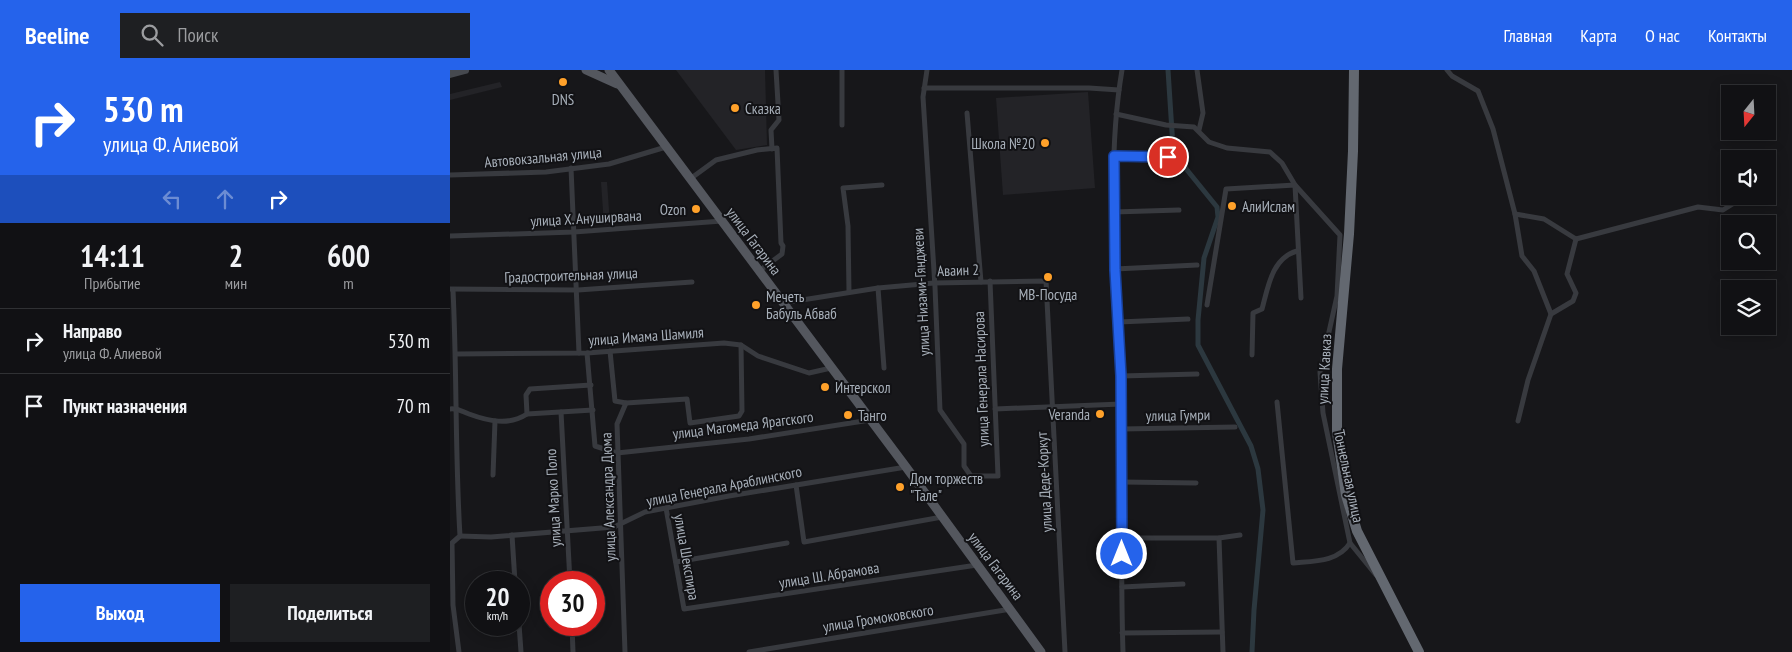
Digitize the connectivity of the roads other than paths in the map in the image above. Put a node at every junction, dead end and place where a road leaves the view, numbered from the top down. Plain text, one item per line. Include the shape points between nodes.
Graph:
1 (465, 70) edge
2 (586, 70) edge
3 (609, 70) edge
4 (776, 70) edge
5 (842, 70) edge
6 (926, 70) edge
7 (1122, 70) edge
8 (1197, 70) edge
9 (1354, 70) edge
10 (1447, 70) edge
11 (450, 74) edge
12 (624, 88) junction
13 (924, 88) junction
14 (1119, 90) junction
15 (967, 113) dead end
16 (1116, 114) junction
17 (842, 125) dead end
18 (1199, 130) junction
19 (666, 147) junction
20 (774, 148) junction
21 (1114, 156) junction
22 (1168, 157) dead end
23 (572, 168) junction
24 (450, 176) edge
25 (690, 179) junction
26 (1295, 185) junction
27 (882, 186) dead end
28 (1731, 205) edge
29 (1179, 210) dead end
30 (1114, 212) junction
31 (1515, 214) junction
32 (722, 221) junction
33 (1336, 228) junction
34 (574, 232) junction
35 (1350, 234) junction
36 (450, 236) edge
37 (1576, 238) junction
38 (1296, 251) junction
39 (1197, 264) dead end
40 (1115, 270) junction
41 (759, 271) junction
42 (990, 281) junction
43 (1046, 281) joint
44 (692, 282) dead end
45 (934, 282) junction
46 (981, 282) junction
47 (878, 288) junction
48 (452, 289) edge
49 (578, 290) junction
50 (849, 292) junction
51 (1300, 298) dead end
52 (783, 303) junction
53 (1207, 305) dead end
54 (1551, 314) junction
55 (1188, 319) dead end
56 (1119, 322) junction
57 (741, 345) junction
58 (610, 351) junction
59 (579, 353) junction
60 (587, 353) junction
61 (456, 354) junction
62 (1252, 355) dead end
63 (831, 368) junction
64 (884, 368) dead end
65 (1197, 374) dead end
66 (1121, 376) junction
67 (591, 385) junction
68 (1277, 402) dead end
69 (626, 403) junction
70 (1121, 404) junction
71 (1052, 407) junction
72 (457, 408) junction
73 (995, 409) junction
74 (450, 410) edge
75 (593, 410) junction
76 (560, 412) junction
77 (527, 414) junction
78 (870, 420) junction
79 (1518, 421) dead end
80 (495, 422) junction
81 (1235, 427) dead end
82 (1122, 429) junction
83 (617, 453) junction
84 (906, 467) junction
85 (493, 475) dead end
86 (998, 476) joint
87 (1122, 482) junction
88 (1196, 483) dead end
89 (796, 485) junction
90 (666, 508) junction
91 (942, 517) junction
92 (622, 525) junction
93 (568, 530) junction
94 (512, 534) junction
95 (1240, 535) dead end
96 (460, 536) junction
97 (1122, 538) junction
98 (1219, 538) junction
99 (1350, 543) junction
100 (787, 544) dead end
101 (676, 562) junction
102 (977, 565) junction
103 (515, 571) edge
104 (570, 571) edge
105 (1183, 584) dead end
106 (1386, 584) junction
107 (1122, 587) junction
108 (684, 609) joint
109 (1011, 609) junction
110 (452, 622) edge
111 (1222, 632) junction
112 (1122, 633) junction
113 (520, 636) edge
114 (573, 636) edge
115 (459, 652) edge
116 (521, 652) edge
117 (574, 652) edge
118 (625, 652) edge
119 (749, 652) edge
120 (1041, 652) edge
121 (1065, 652) edge
122 (1122, 652) edge
123 (1224, 652) edge
124 (1419, 652) edge

1 - 11 main road
2 - 12 main road, улица Гагарина via 609,78
3 - 12 main road, улица Гагарина
4 - 20 street via 779,120 771,130
5 - 17 street
6 - 13 street, улица Низами-Гянджеви
7 - 14 street
8 - 18 street via 1203,113
9 - 35 highway, улица Кавказ
10 - 31 street via 1478,91 1493,129
12 - 19 main road, улица Гагарина
13 - 14 street
13 - 45 street, улица Низами-Гянджеви
14 - 16 street
15 - 46 street
16 - 18 street
16 - 21 street
18 - 26 street via 1204,138 1216,145 1270,152 1282,163
19 - 23 street, Автовокзальная улица via 609,164
19 - 25 main road, улица Гагарина
20 - 25 street via 716,160
20 - 41 street via 783,246 782,254
21 - 22 street
21 - 30 street
23 - 24 street, Автовокзальная улица
23 - 34 street
25 - 32 main road, улица Гагарина
26 - 33 street
26 - 38 street
26 - 53 street via 1226,189
27 - 50 street via 843,188 848,226
28 - 37 street via 1723,210 1698,207
29 - 30 street
30 - 40 street
31 - 37 street via 1544,219
31 - 54 street via 1522,256 1534,271
32 - 34 street, улица Х. Ануширвана
32 - 41 main road, улица Гагарина
33 - 35 street
33 - 99 street, Тоннельная улица via 1341,239 1337,296 1320,372 1323,413
34 - 36 street, улица Х. Ануширвана
34 - 49 street
35 - 106 highway, улица Кавказ via 1337,369 1337,432 1346,494 1357,531
37 - 54 street via 1567,274 1576,293 1573,301
38 - 51 street
38 - 62 street via 1288,253 1276,265 1262,309 1253,313
39 - 40 street
40 - 56 street
41 - 52 main road, улица Гагарина
42 - 43 street, Аваин 2
42 - 46 street, Аваин 2
42 - 73 street, улица Генерала Насирова
43 - 71 street, улица Деде-Коркут
44 - 49 street, Градостроительная улица
45 - 46 street, Аваин 2
45 - 47 street, Аваин 2
45 - 86 street, улица Низами-Гянджеви via 940,410 964,444 964,466 971,476
47 - 50 street, Аваин 2
47 - 64 street
48 - 49 street, Градостроительная улица
48 - 61 street
49 - 59 street
50 - 52 street, Аваин 2
52 - 63 main road, улица Гагарина
54 - 79 street via 1528,380
55 - 56 street
56 - 66 street
57 - 58 street, улица Имама Шамиля via 724,343
57 - 63 street, улица Имама Шамиля via 752,353 808,374
57 - 69 street via 742,411 739,416 690,423 687,399
58 - 60 street, улица Имама Шамиля
58 - 69 street via 615,401
59 - 60 street, улица Имама Шамиля
59 - 61 street, улица Имама Шамиля
60 - 67 street
61 - 72 street
63 - 78 main road, улица Гагарина
65 - 66 street
66 - 70 street
67 - 75 street
67 - 77 street via 530,389 526,395
68 - 99 street, Тоннельная улица via 1294,563 1330,559 1345,551
69 - 83 street, улица Александра Дюма via 617,424
70 - 71 street
70 - 82 street
71 - 73 street
71 - 121 street, улица Деде-Коркут
72 - 74 street
72 - 80 street
72 - 96 street
73 - 86 street, улица Генерала Насирова
75 - 76 street
75 - 83 street via 595,446
76 - 77 street
76 - 93 street, улица Марко Поло
77 - 80 street via 517,420
78 - 83 street, улица Магомеда Ярагского via 750,439
78 - 84 main road, улица Гагарина
80 - 85 street
81 - 82 street, улица Гумри
82 - 87 street
83 - 92 street, улица Александра Дюма
84 - 89 street, улица Генерала Араблинского
84 - 91 main road, улица Гагарина
87 - 88 street
87 - 97 street
89 - 90 street, улица Генерала Араблинского
89 - 91 street via 804,542
90 - 92 street, улица Генерала Араблинского via 646,512
90 - 101 street, улица Шекспира
91 - 102 main road, улица Гагарина
92 - 93 street, улица Генерала Араблинского
92 - 118 street, улица Александра Дюма
93 - 94 street, улица Генерала Араблинского
93 - 104 street, улица Марко Поло
94 - 96 street, улица Генерала Араблинского
94 - 103 street
95 - 98 street
96 - 110 street via 452,543
97 - 98 street
97 - 107 street
98 - 111 street
99 - 106 street via 1370,570
100 - 101 street
101 - 108 street, улица Шекспира
102 - 108 street, улица Ш. Абрамова
102 - 109 main road, улица Гагарина
105 - 107 street
106 - 124 highway, улица Кавказ
107 - 112 street
109 - 119 street, улица Громоковского
109 - 120 main road, улица Гагарина
110 - 115 street
111 - 112 street
111 - 123 street
112 - 122 street
113 - 116 street
114 - 117 street

